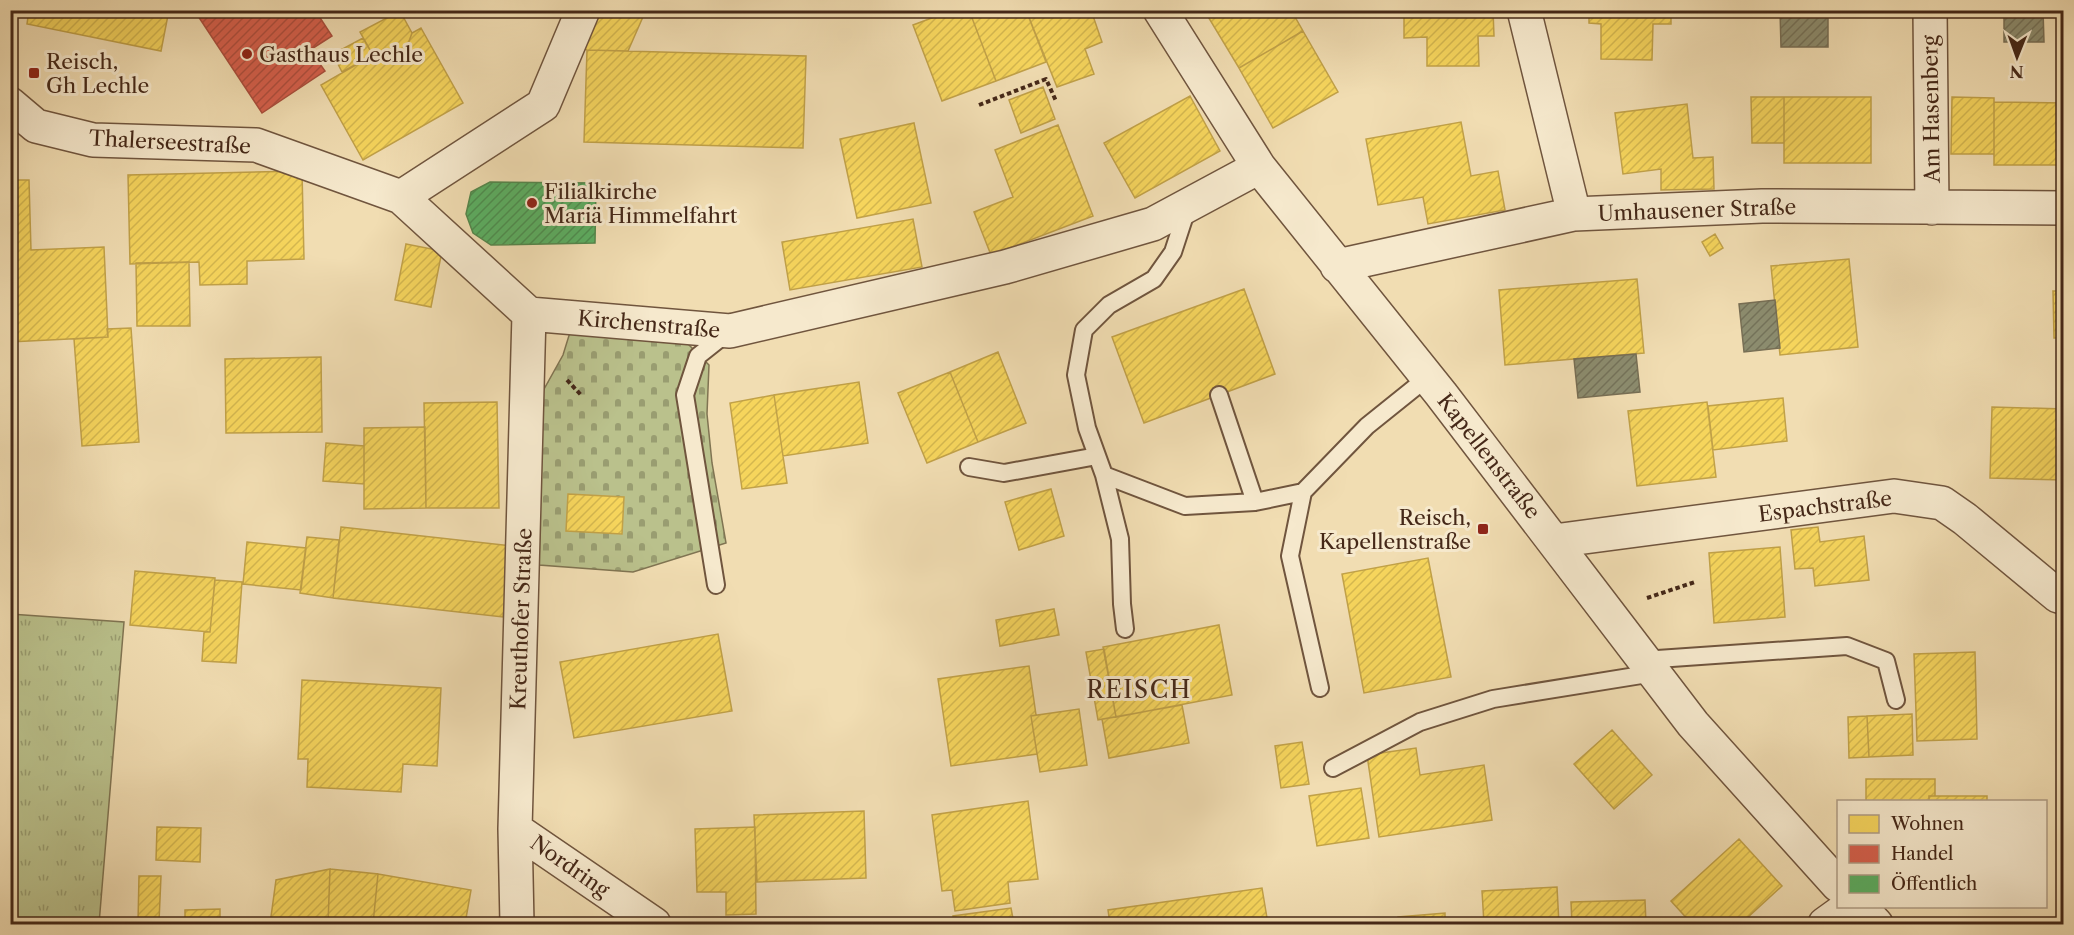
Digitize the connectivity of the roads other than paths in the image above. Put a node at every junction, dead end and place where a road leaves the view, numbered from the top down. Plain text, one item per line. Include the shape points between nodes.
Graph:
1 (583, 10) edge
2 (1160, 10) edge
3 (1524, 10) edge
4 (1930, 10) edge
5 (10, 104) edge
6 (1259, 167) junction
7 (401, 197) junction
8 (1188, 205) junction
9 (1932, 208) junction
10 (2064, 208) edge
11 (1574, 214) junction
12 (1337, 266) junction
13 (529, 314) junction
14 (730, 331) junction
15 (1428, 377) junction
16 (1219, 395) dead end
17 (1097, 456) junction
18 (969, 467) dead end
19 (1104, 475) junction
20 (1303, 492) junction
21 (1256, 502) junction
22 (1554, 540) junction
23 (716, 585) dead end
24 (2064, 597) edge
25 (1125, 629) dead end
26 (1649, 666) junction
27 (1320, 688) dead end
28 (1896, 700) dead end
29 (1333, 768) dead end
30 (515, 829) junction
31 (1837, 883) edge
32 (1847, 908) edge
33 (1861, 908) edge
34 (517, 924) edge
35 (654, 924) edge
36 (1825, 924) edge
37 (1876, 924) edge

1 - 7 street via 543,105
2 - 6 street, Kapellenstraße
3 - 11 street
4 - 9 street, Am Hasenberg
5 - 7 street, Thalerseestraße via 36,126 93,140 256,145
6 - 8 street, Kirchenstraße
6 - 12 street, Kapellenstraße
7 - 13 street
8 - 14 street, Kirchenstraße via 1153,224 1005,267
8 - 17 lane via 1173,252 1154,279 1109,305 1084,330 1076,375
9 - 10 street, Umhausener Straße
9 - 11 street, Umhausener Straße via 1762,207
11 - 12 street, Umhausener Straße
12 - 15 street, Kapellenstraße
13 - 14 street, Kirchenstraße
13 - 30 street, Kreuthofer Straße
14 - 23 lane via 698,356 685,395
15 - 20 lane via 1367,426
15 - 22 street, Kapellenstraße
16 - 21 lane
17 - 18 lane via 1004,473
17 - 19 lane
19 - 21 lane via 1185,506
19 - 25 lane via 1120,539
20 - 21 lane
20 - 27 lane via 1290,556
22 - 24 street, Espachstraße via 1894,496 1941,503
22 - 26 street, Kapellenstraße
26 - 28 lane via 1847,646 1886,661
26 - 29 lane via 1493,699 1420,722
26 - 31 street, Kapellenstraße via 1693,724
30 - 34 street, Kreuthofer Straße
30 - 35 street, Nordring
32 - 36 street
33 - 37 street

